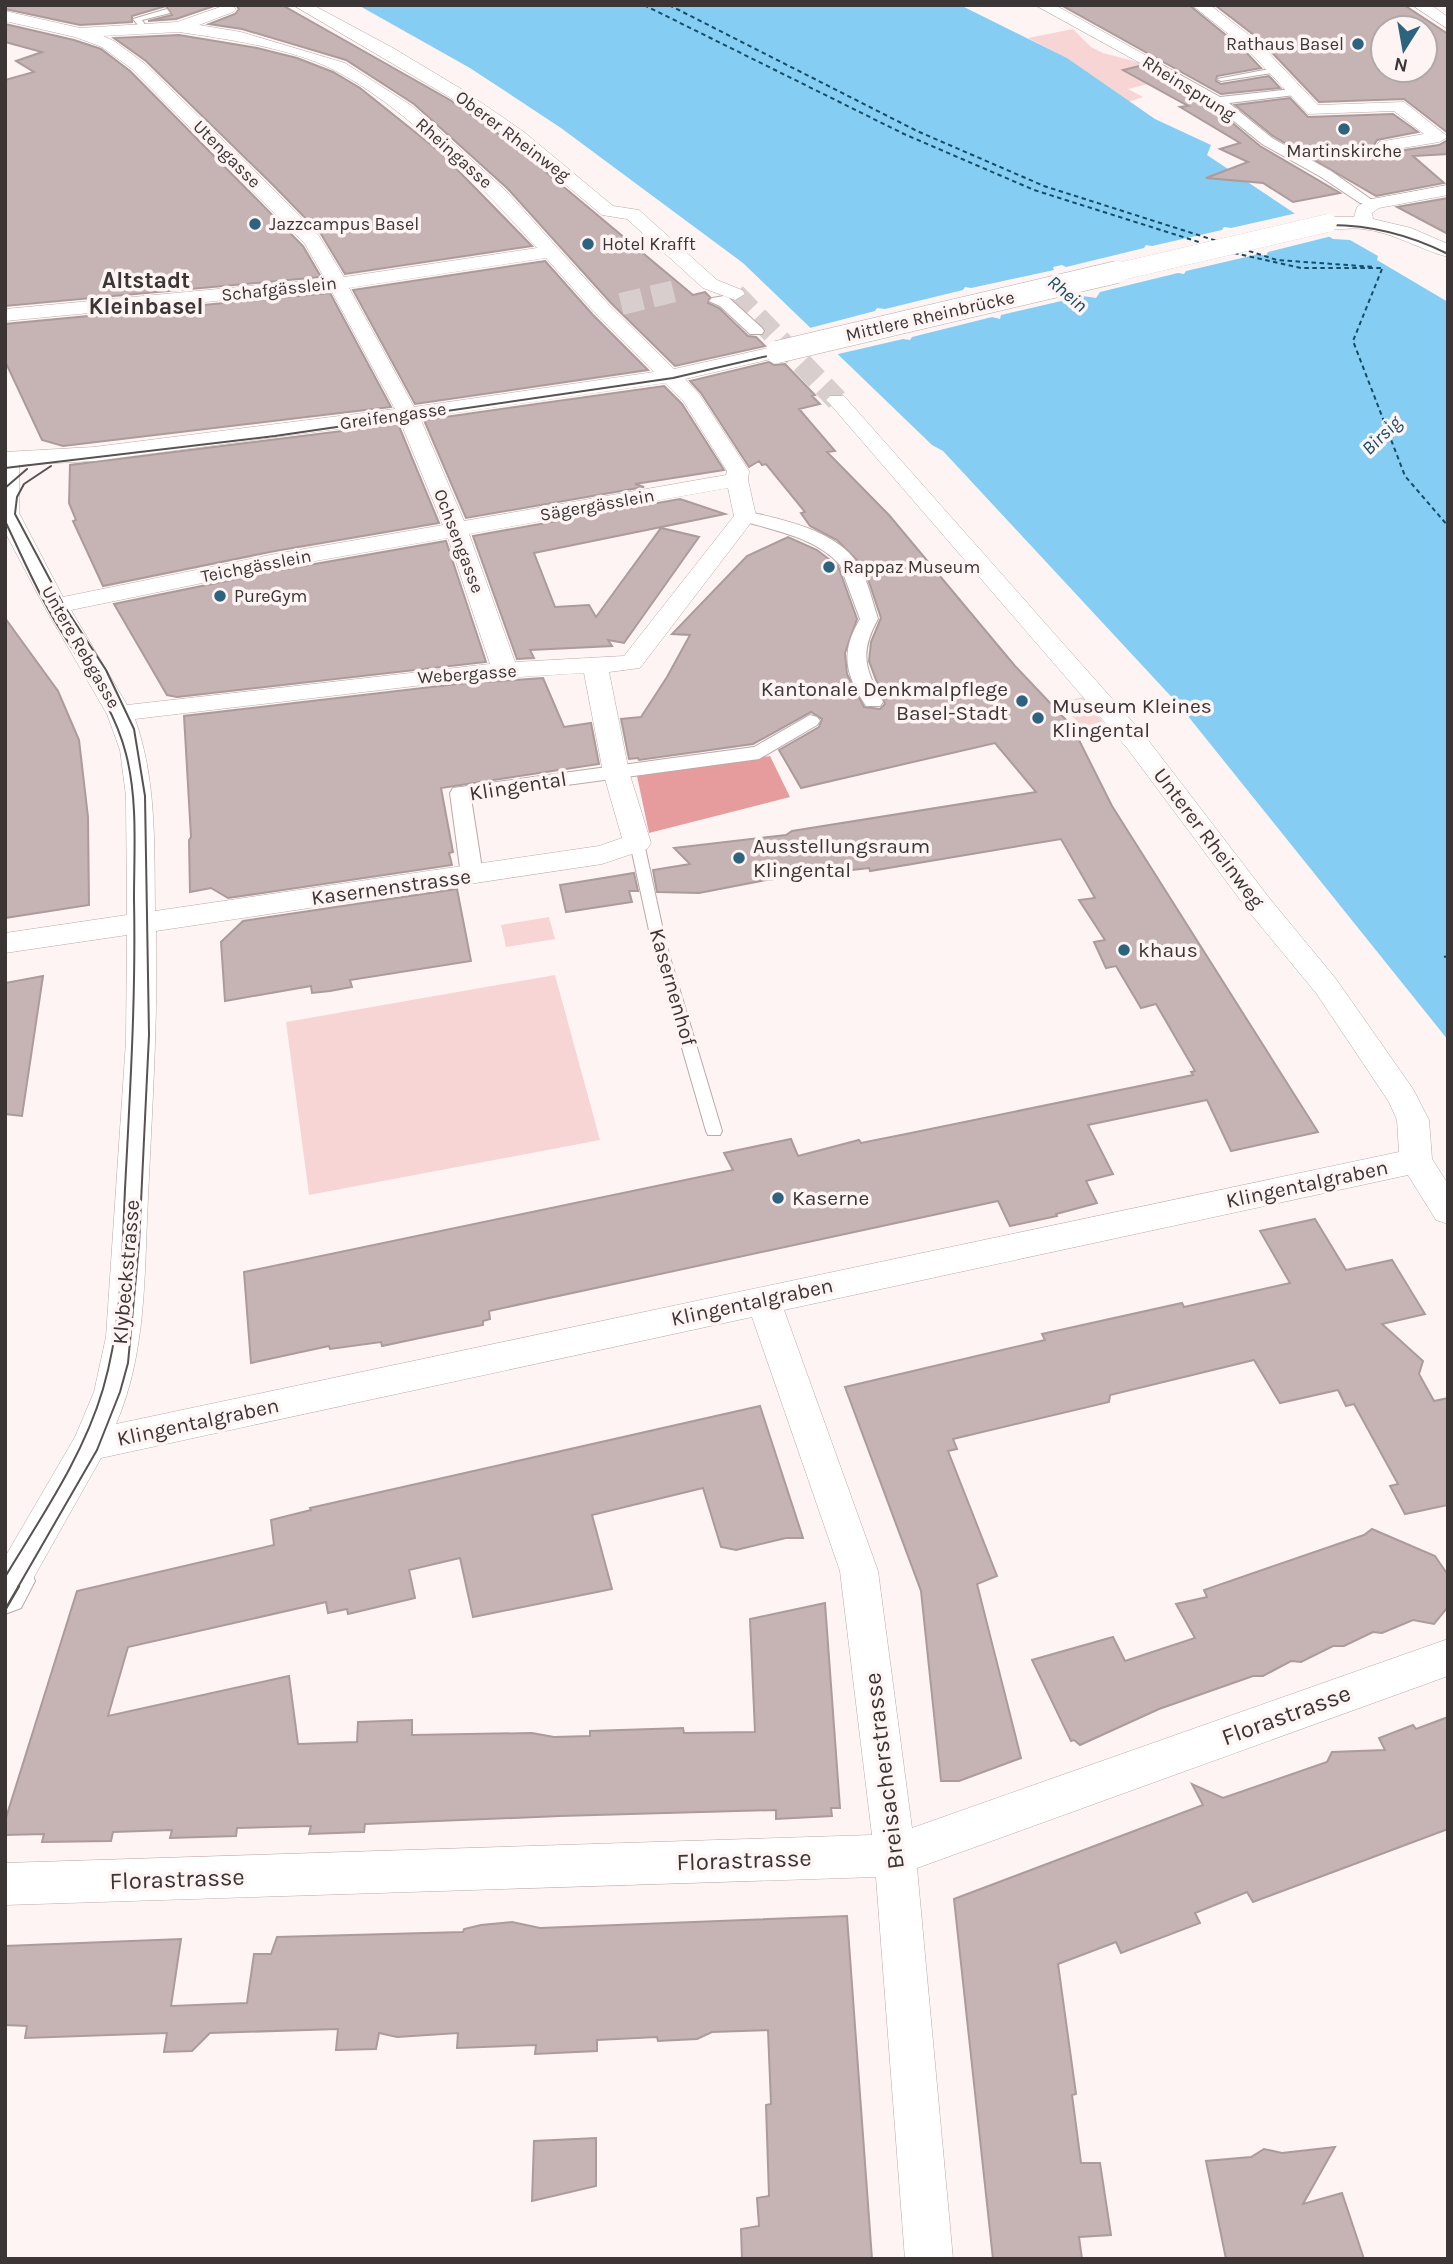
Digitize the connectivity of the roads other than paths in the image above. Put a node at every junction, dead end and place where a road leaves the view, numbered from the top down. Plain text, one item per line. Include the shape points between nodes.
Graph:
1 (300, 5) edge
2 (1043, 5) edge
3 (1200, 5) edge
4 (1420, 5) edge
5 (228, 9) dead end
6 (167, 11) dead end
7 (5, 16) edge
8 (1448, 24) edge
9 (179, 27) junction
10 (146, 29) junction
11 (80, 33) junction
12 (1148, 61) joint
13 (1275, 70) junction
14 (1221, 79) dead end
15 (1295, 91) junction
16 (1218, 101) junction
17 (1335, 102) dead end
18 (1314, 110) junction
19 (1385, 146) dead end
20 (1448, 190) edge
21 (1365, 200) dead end
22 (1364, 222) junction
23 (551, 251) junction
24 (1448, 251) edge
25 (337, 284) junction
26 (690, 288) tunnel mouth
27 (721, 293) junction
28 (5, 315) edge
29 (756, 331) dead end
30 (777, 352) joint
31 (670, 376) junction
32 (837, 400) tunnel mouth
33 (406, 414) junction
34 (5, 460) edge
35 (737, 480) junction
36 (745, 516) junction
37 (457, 531) junction
38 (56, 606) junction
39 (594, 665) junction
40 (505, 670) junction
41 (873, 702) dead end
42 (120, 714) junction
43 (810, 720) dead end
44 (616, 772) junction
45 (637, 843) junction
46 (472, 875) junction
47 (142, 923) junction
48 (5, 943) edge
49 (714, 1131) dead end
50 (1416, 1161) junction
51 (1448, 1211) edge
52 (763, 1300) junction
53 (89, 1445) junction
54 (8, 1585) edge
55 (1448, 1657) edge
56 (895, 1856) junction
57 (5, 1884) edge
58 (929, 2259) edge

1 - 27 street, Oberer Rheinweg via 387,51 518,135 608,211 632,214
2 - 12 street, Rheinsprung
3 - 13 street via 1251,44
4 - 8 street
5 - 9 street
6 - 10 lane via 138,19
7 - 11 street
9 - 10 street
9 - 23 street, Rheingasse via 248,38 339,66 406,110 499,194
10 - 11 street
11 - 25 street, Utengasse via 108,44 146,74 312,240
12 - 16 street, Rheinsprung
13 - 14 lane
13 - 15 street
15 - 16 street
15 - 18 street
16 - 21 street, Rheinsprung via 1267,141
17 - 18 street
18 - 19 street via 1398,106 1438,138
20 - 22 street via 1373,204 1363,211
22 - 24 street, Mittlere Rheinbrücke via 1401,230
22 - 30 street, Mittlere Rheinbrücke, bridge via 1328,223
23 - 25 street, Schafgässlein
23 - 31 street, Rheingasse via 611,306
25 - 28 street, Schafgässlein
25 - 33 street, Utengasse
26 - 27 street
27 - 29 street
30 - 31 street, Greifengasse
31 - 33 street, Greifengasse
31 - 35 street, Rheingasse via 707,419 738,471
32 - 50 street, Unterer Rheinweg via 1136,742 1326,986 1402,1097 1413,1120
33 - 34 street, Greifengasse via 183,444
33 - 37 street, Ochsengasse
34 - 38 street, Untere Rebgasse via 8,513
35 - 36 street, Rheingasse
35 - 37 street, Sägergässlein
36 - 39 street, Webergasse via 631,663
36 - 41 street via 808,537 847,561 869,619 857,640 858,674
37 - 38 street, Teichgässlein via 275,561
37 - 40 street, Ochsengasse
38 - 42 street, Untere Rebgasse
39 - 40 street, Webergasse
39 - 44 street
40 - 42 street, Webergasse via 340,685
42 - 47 street, Untere Rebgasse via 136,774
43 - 44 street, Klingental via 759,753
44 - 45 street
44 - 46 street, Klingental via 460,793
45 - 46 street, Kasernenstrasse via 603,855
45 - 49 lane, Kasernenhof via 659,944
46 - 47 street, Kasernenstrasse
47 - 48 street, Kasernenstrasse
47 - 53 street, Klybeckstrasse via 141,1041 123,1338 112,1392
50 - 51 street, Unterer Rheinweg
50 - 52 street, Klingentalgraben
52 - 53 street, Klingentalgraben
52 - 56 street, Breisacherstrasse via 859,1571
53 - 54 street, Klybeckstrasse
55 - 56 street, Florastrasse
56 - 57 street, Florastrasse
56 - 58 street, Breisacherstrasse

